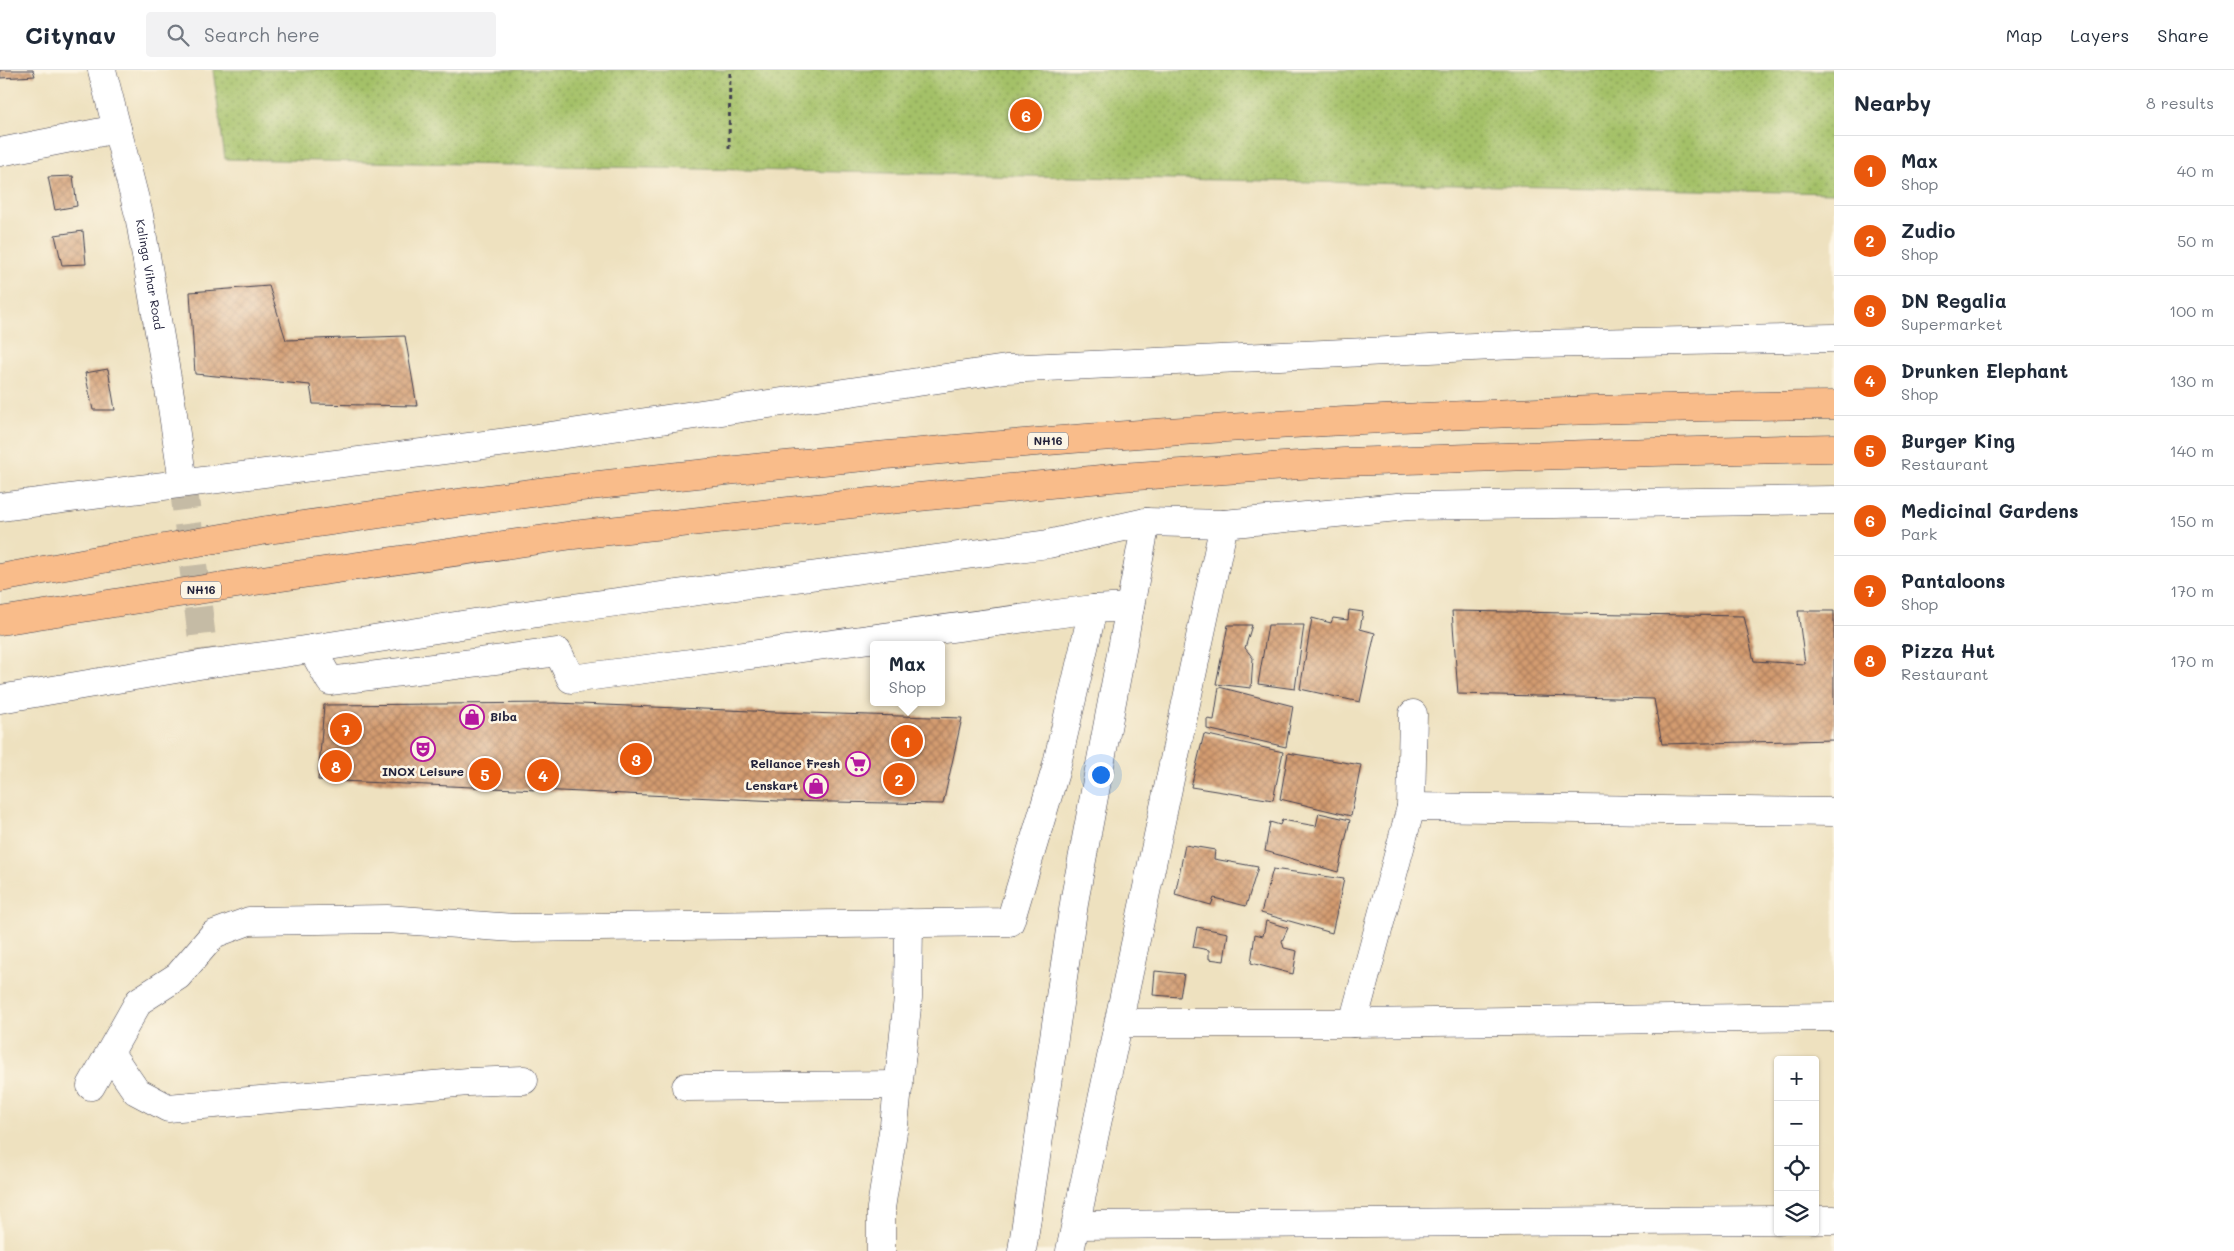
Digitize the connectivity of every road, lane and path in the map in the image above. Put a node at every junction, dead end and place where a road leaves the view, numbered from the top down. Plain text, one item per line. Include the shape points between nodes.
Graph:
1 (102, 70) edge
2 (730, 70) edge
3 (117, 129) junction
4 (729, 149) dead end
5 (0, 152) edge
6 (1834, 338) edge
7 (1834, 405) edge
8 (1834, 448) edge
9 (183, 482) junction
10 (1834, 500) edge
11 (0, 507) edge
12 (1146, 522) junction
13 (1224, 524) junction
14 (0, 578) edge
15 (1130, 607) junction
16 (1093, 609) junction
17 (0, 621) edge
18 (312, 649) junction
19 (0, 699) edge
20 (1413, 714) dead end
21 (1411, 807) junction
22 (1834, 812) edge
23 (909, 923) junction
24 (1834, 1017) edge
25 (1119, 1021) junction
26 (1353, 1023) junction
27 (110, 1053) junction
28 (524, 1080) dead end
29 (899, 1085) junction
30 (91, 1086) dead end
31 (686, 1087) dead end
32 (1774, 1220) edge
33 (1819, 1220) edge
34 (1834, 1220) edge
35 (1073, 1238) edge
36 (881, 1251) edge
37 (1022, 1251) edge

1 - 3 street, Kalinga Vihar Road
2 - 4 path
3 - 5 street
3 - 9 street, Kalinga Vihar Road via 139,215
6 - 9 street via 1535,344 1006,369 538,438
7 - 14 highway, NH16, bridge via 1642,407 1340,422 1117,435 882,456 580,487 267,530
8 - 17 highway, NH16, bridge via 1344,462 1121,477 573,535
9 - 11 street
10 - 13 street via 1408,506
12 - 13 street
12 - 15 street
12 - 18 street via 1048,544 550,611
13 - 25 street
15 - 16 street
15 - 37 street via 1075,897
16 - 18 street via 571,679 558,652 330,681
16 - 23 street via 1055,772 1010,922
18 - 19 street
20 - 21 street
21 - 22 street
21 - 26 street
23 - 27 street via 514,928 387,919 249,921 214,934 178,976 139,1001
23 - 29 street via 908,998
24 - 26 street
25 - 26 street
25 - 35 street
27 - 28 street via 136,1091 168,1108
27 - 30 street
29 - 31 street
29 - 36 street via 881,1208
32 - 35 street
33 - 34 street

